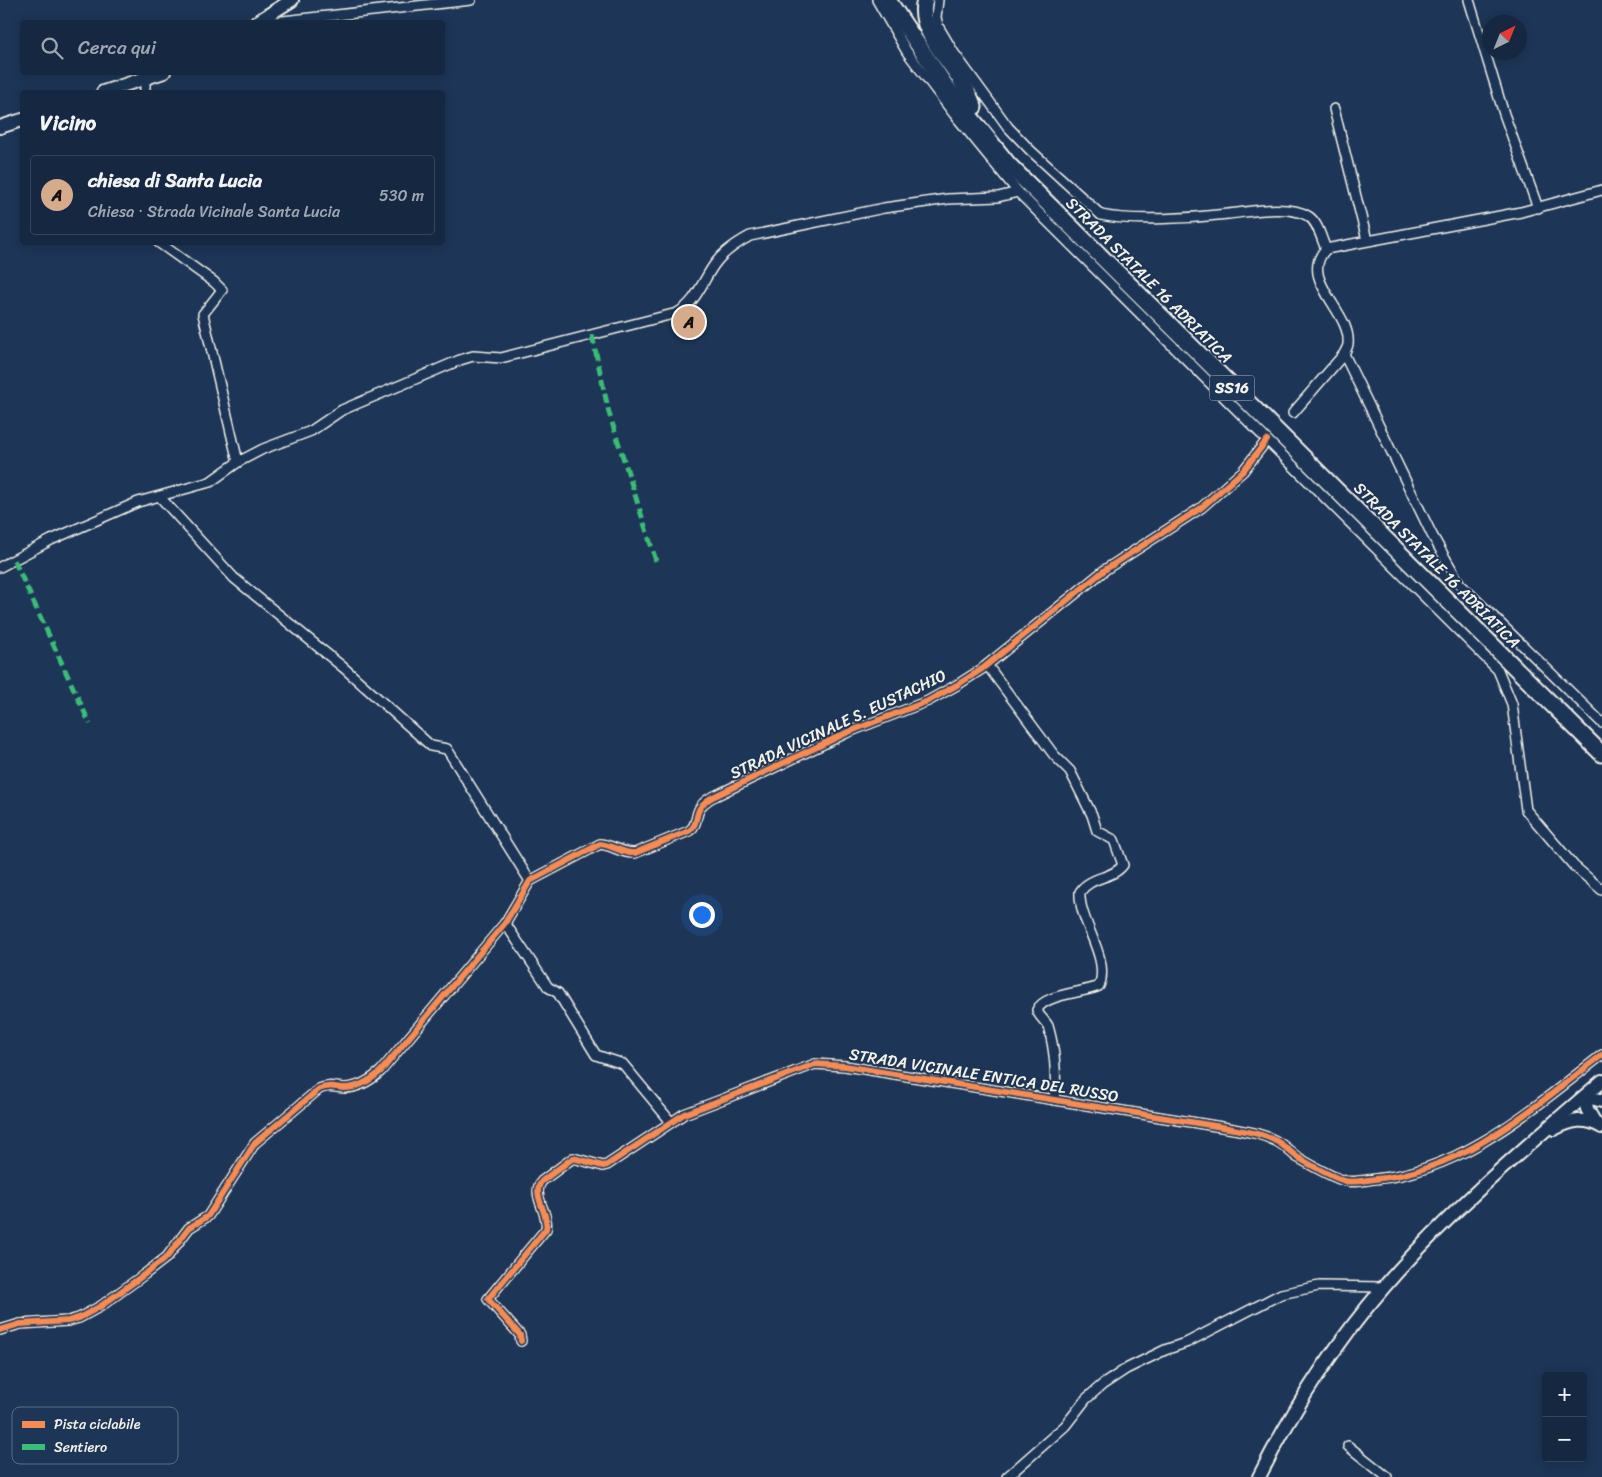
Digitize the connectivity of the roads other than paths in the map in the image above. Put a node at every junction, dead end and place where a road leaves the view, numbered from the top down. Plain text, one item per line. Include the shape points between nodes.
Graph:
1 (292, 0) edge
2 (471, 0) edge
3 (877, 0) edge
4 (888, 0) edge
5 (900, 0) edge
6 (925, 0) edge
7 (938, 0) edge
8 (1468, 0) edge
9 (260, 20) edge
10 (292, 20) edge
11 (156, 75) edge
12 (145, 79) junction
13 (109, 90) edge
14 (145, 90) edge
15 (974, 107) junction
16 (1334, 109) dead end
17 (20, 121) edge
18 (0, 128) edge
19 (1602, 190) edge
20 (1018, 192) junction
21 (1538, 208) junction
22 (1367, 240) junction
23 (162, 245) edge
24 (1326, 249) junction
25 (1344, 354) junction
26 (1293, 413) dead end
27 (1267, 440) junction
28 (238, 462) junction
29 (160, 497) junction
30 (0, 568) edge
31 (987, 665) junction
32 (1602, 723) edge
33 (1578, 730) junction
34 (1602, 741) edge
35 (1602, 754) edge
36 (1602, 764) edge
37 (530, 881) junction
38 (1600, 887) edge
39 (505, 923) junction
40 (1602, 1055) edge
41 (1602, 1080) edge
42 (1585, 1096) junction
43 (1054, 1100) junction
44 (1602, 1101) edge
45 (671, 1122) junction
46 (1599, 1125) edge
47 (1540, 1135) junction
48 (1383, 1287) junction
49 (0, 1330) edge
50 (521, 1341) dead end
51 (1348, 1446) dead end
52 (1007, 1477) edge
53 (1259, 1477) edge
54 (1387, 1477) edge

1 - 9 main road
2 - 10 street
3 - 20 street via 913,60
4 - 33 highway, STRADA STATALE 16 ADRIATICA / SS16 via 939,77 1008,164
5 - 15 highway, STRADA STATALE 16 ADRIATICA / SS16 via 934,54
6 - 15 highway via 929,32 961,80
7 - 24 street via 938,26 1008,127 1101,215 1121,218 1193,216 1264,209 1305,214 1316,223
8 - 21 street
11 - 12 main road
12 - 13 main road
12 - 14 street
15 - 34 highway, STRADA STATALE 16 ADRIATICA / SS16 via 1047,190
16 - 22 street
17 - 18 main road
19 - 21 street
20 - 27 street
20 - 28 street via 998,197 941,199 893,206 750,236 715,264 684,310 501,358 473,356 460,360 342,410 311,431
21 - 22 street
22 - 24 street
23 - 28 street via 222,290 204,314
24 - 25 street via 1317,260 1317,272 1346,330 1348,344
25 - 26 street
25 - 32 street via 1432,535 1460,584
27 - 31 street, STRADA VICINALE S. EUSTACHIO via 1242,471 1201,508 1106,569
27 - 38 street via 1498,670 1512,704 1526,810 1574,866
28 - 29 street via 210,482
29 - 30 street via 138,502 51,540
29 - 37 street via 234,578 344,668 431,746 447,749
31 - 37 street, STRADA VICINALE S. EUSTACHIO via 928,700 846,733 716,794 700,808 696,824 689,831 635,853 600,844
31 - 43 street via 1054,755 1070,771 1097,831 1114,840 1123,861 1119,870 1088,883 1080,892 1101,967 1099,986 1053,998 1039,1005 1037,1010 1047,1024 1055,1074
33 - 35 highway, STRADA STATALE 16 ADRIATICA / SS16
33 - 36 highway
37 - 39 street
39 - 45 street via 548,987 558,993 596,1055 623,1064
39 - 49 street via 372,1080 352,1087 327,1086 319,1089 255,1143 216,1207 182,1235 167,1257 121,1292 79,1318 20,1324
40 - 43 street, STRADA VICINALE ENTICA DEL RUSSO via 1481,1144 1429,1168 1397,1177 1359,1181 1345,1181 1261,1135
41 - 42 main road
42 - 44 main road
42 - 46 main road via 1587,1109
42 - 47 main road
43 - 45 street, STRADA VICINALE ENTICA DEL RUSSO via 815,1064 684,1114
45 - 50 street, STRADA VICINALE ENTICA DEL RUSSO via 607,1165 573,1158 539,1185 546,1229 488,1299 520,1335
46 - 47 main road via 1580,1120 1566,1122
47 - 48 main road via 1447,1220
48 - 52 street via 1319,1286 1281,1294 1134,1366 1102,1385 1065,1426
48 - 53 main road via 1332,1353 1276,1442
51 - 54 street

